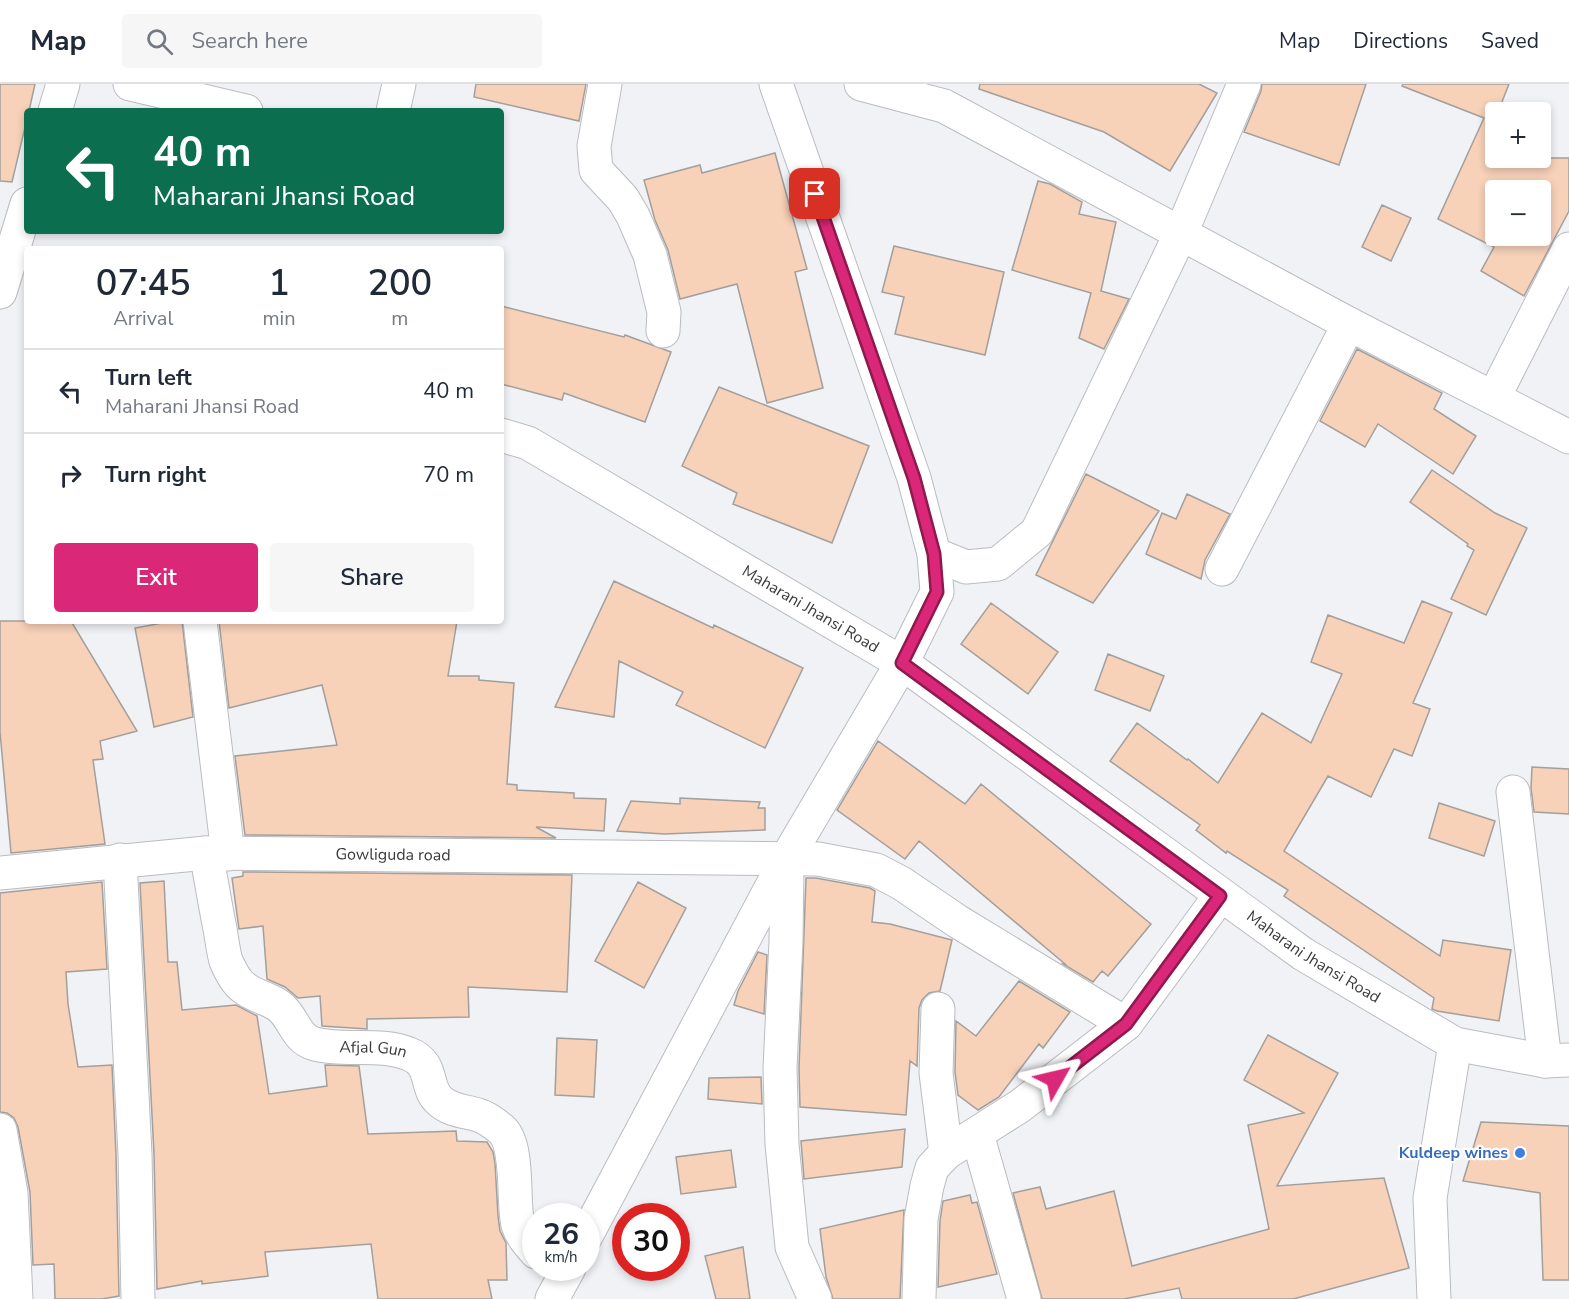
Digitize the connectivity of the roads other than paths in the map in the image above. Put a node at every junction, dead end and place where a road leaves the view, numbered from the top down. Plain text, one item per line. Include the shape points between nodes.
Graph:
1 (63, 84) edge
2 (130, 84) edge
3 (399, 84) edge
4 (605, 84) edge
5 (776, 84) edge
6 (861, 84) edge
7 (1244, 84) edge
8 (56, 108) edge
9 (233, 108) edge
10 (394, 108) edge
11 (24, 214) edge
12 (1181, 233) junction
13 (1569, 249) edge
14 (0, 292) edge
15 (24, 299) edge
16 (1349, 324) junction
17 (663, 331) dead end
18 (1494, 397) junction
19 (504, 436) edge
20 (1569, 437) edge
21 (934, 554) junction
22 (1222, 569) dead end
23 (200, 624) edge
24 (902, 663) junction
25 (1513, 792) dead end
26 (217, 853) junction
27 (788, 858) junction
28 (120, 860) junction
29 (0, 873) edge
30 (1220, 896) junction
31 (938, 1010) dead end
32 (1126, 1024) junction
33 (1455, 1044) junction
34 (1557, 1061) edge
35 (0, 1130) edge
36 (977, 1134) junction
37 (946, 1153) junction
38 (600, 1210) edge
39 (522, 1233) edge
40 (16, 1299) edge
41 (138, 1299) edge
42 (815, 1299) edge
43 (919, 1299) edge
44 (1024, 1299) edge
45 (1434, 1299) edge

1 - 8 street
2 - 9 street
3 - 10 street
4 - 17 street via 594,146 596,170 633,216 650,255 664,312
5 - 21 street via 914,478
6 - 12 street via 944,106
7 - 12 street
11 - 14 street
12 - 16 street
12 - 21 street via 1037,532 999,564 966,567
13 - 18 street
14 - 15 street
16 - 18 street
16 - 22 street
18 - 20 street
19 - 24 street, Maharani Jhansi Road via 528,443
21 - 24 street via 937,592
23 - 26 street
24 - 27 street
24 - 30 street, Maharani Jhansi Road
25 - 34 street
26 - 27 street, Gowliguda road
26 - 28 street, Gowliguda road
26 - 39 street, Afjal Gun via 226,961 241,987 279,1006 307,1042 391,1050 418,1058 426,1066 441,1103 481,1115 502,1129 514,1162 514,1197
27 - 32 street, Gowliguda road via 818,859 876,870
27 - 38 street
27 - 42 street via 780,1068 782,1144 792,1247
28 - 29 street, Gowliguda road
28 - 41 street
30 - 32 street
30 - 33 street, Maharani Jhansi Road via 1303,954
31 - 37 street via 936,1072
32 - 36 street via 1020,1106
33 - 34 street, Maharani Jhansi Road
33 - 45 street via 1430,1198
35 - 40 street via 11,1193
36 - 37 street
36 - 44 street
37 - 43 street via 932,1168 927,1186 921,1219

